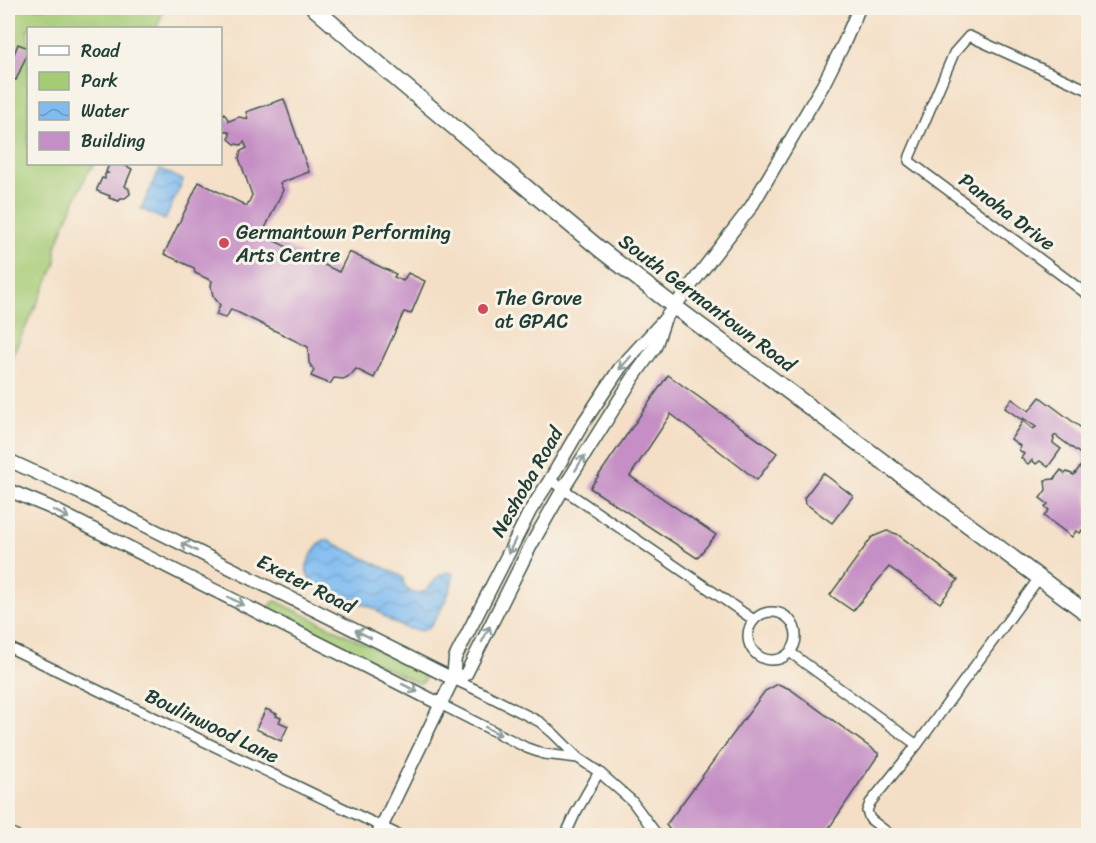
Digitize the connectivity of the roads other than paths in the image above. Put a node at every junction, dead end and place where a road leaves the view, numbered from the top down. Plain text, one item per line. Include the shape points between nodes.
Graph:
1 (314, 8) edge
2 (859, 8) edge
3 (1089, 90) edge
4 (1089, 295) edge
5 (675, 307) junction
6 (664, 320) junction
7 (8, 460) edge
8 (550, 480) junction
9 (563, 489) junction
10 (8, 490) edge
11 (1039, 578) junction
12 (1089, 614) edge
13 (754, 620) junction
14 (8, 647) edge
15 (791, 653) junction
16 (453, 680) junction
17 (440, 704) junction
18 (917, 745) junction
19 (578, 758) junction
20 (598, 772) junction
21 (8, 831) edge
22 (379, 831) edge
23 (17, 836) edge
24 (401, 836) edge
25 (564, 836) edge
26 (658, 836) edge
27 (892, 836) edge

1 - 5 main road, South Germantown Road via 601,250
2 - 5 street, Neshoba Road via 817,95 756,198
3 - 4 street, Panoha Drive via 969,36 954,53 909,161
5 - 6 street, Neshoba Road
5 - 11 main road, South Germantown Road
6 -> 8 street, Neshoba Road via 620,368
9 -> 6 street, Neshoba Road via 655,347
16 -> 7 street, Exeter Road
8 - 9 street
8 -> 16 street, Neshoba Road via 455,658
9 - 13 street
16 -> 9 street, Neshoba Road via 466,674
10 -> 17 street, Exeter Road
11 - 12 main road, South Germantown Road
11 - 18 street
13 - 15 street via 748,635 758,657 772,661
13 - 15 street via 767,612 782,613 788,618 797,638
14 - 22 street, Boulinwood Lane
15 - 18 street
16 - 17 street, Neshoba Road
16 - 19 street, Exeter Road via 540,722
17 -> 19 street, Exeter Road via 527,748
17 - 22 street, Neshoba Road
18 - 27 street via 867,811 870,819
19 - 20 street, Exeter Road
20 - 25 street
20 - 26 street, Exeter Road via 632,801
21 - 23 street
22 - 24 street, Boulinwood Lane

